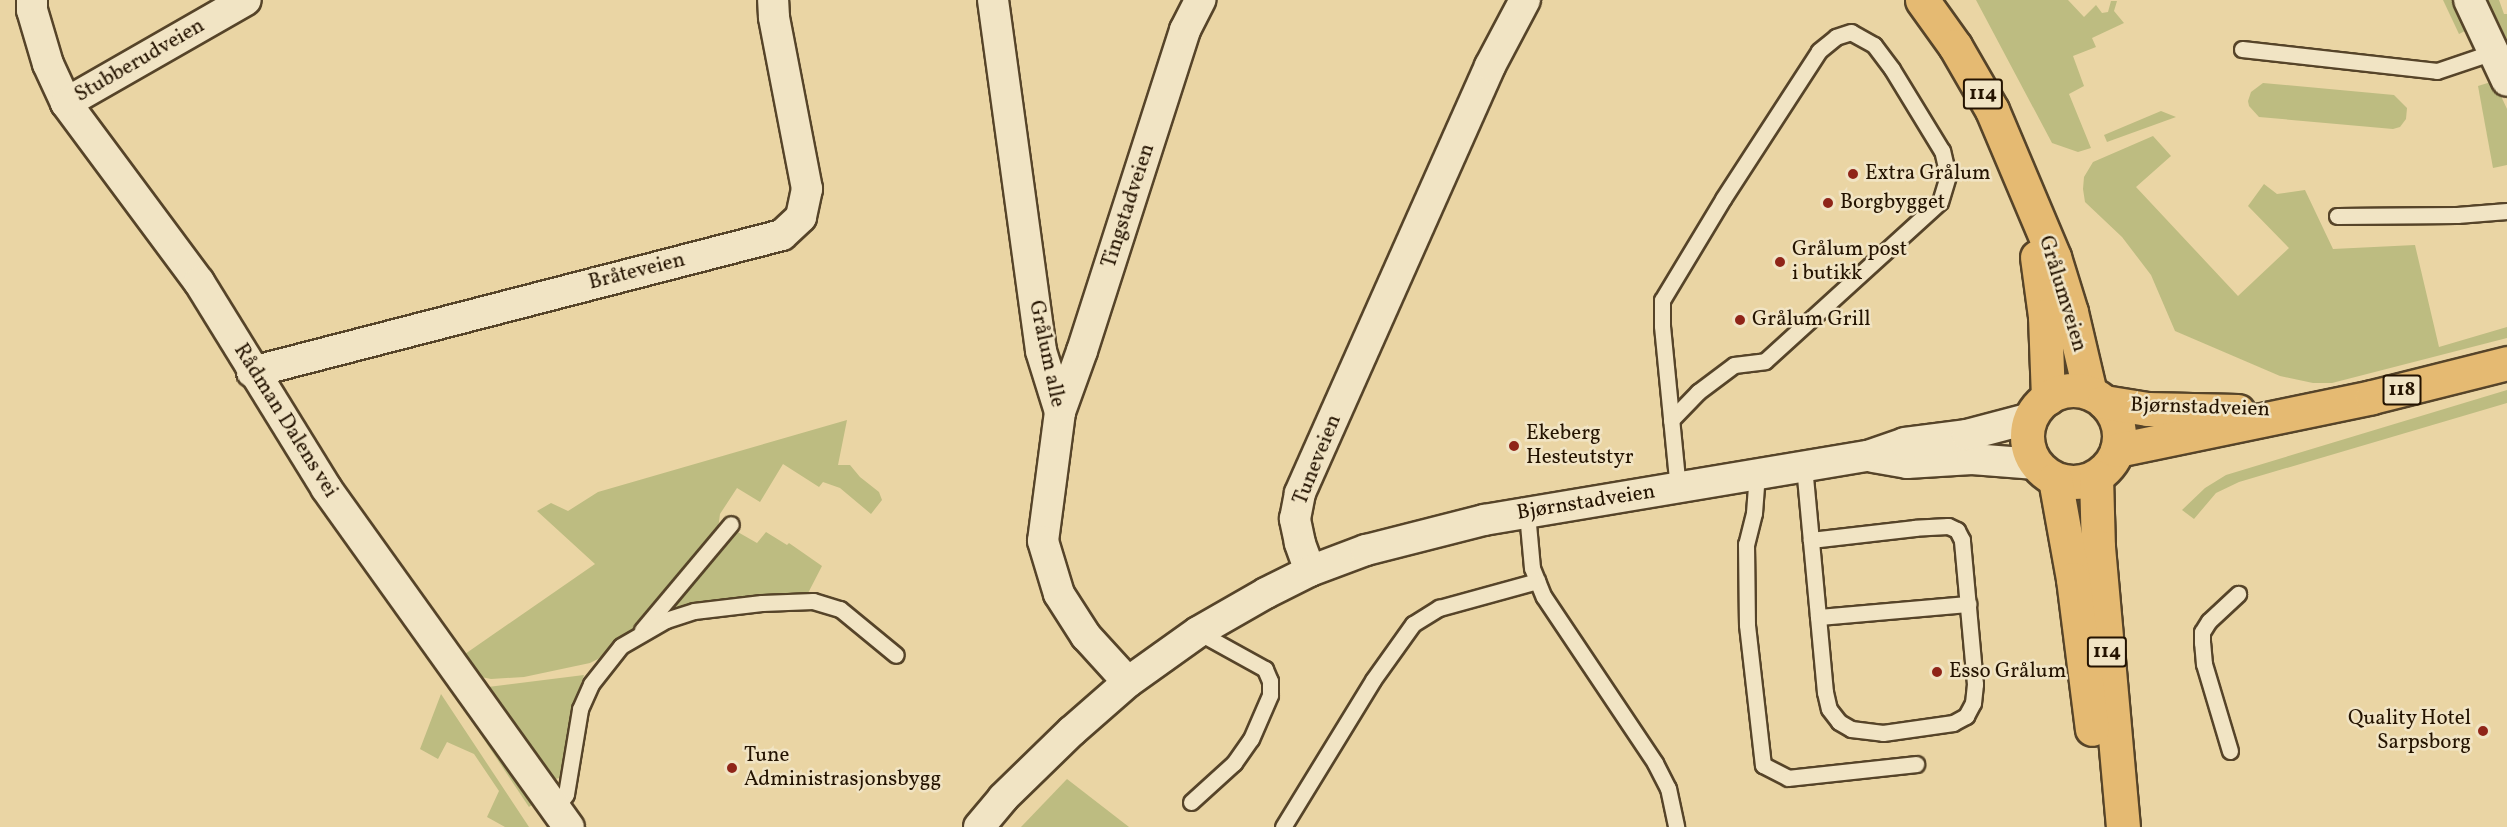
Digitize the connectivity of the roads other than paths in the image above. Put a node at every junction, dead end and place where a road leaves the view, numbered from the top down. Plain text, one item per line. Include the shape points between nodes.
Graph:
1 (32, 0) edge
2 (246, 0) edge
3 (773, 0) edge
4 (993, 0) edge
5 (1200, 0) edge
6 (1524, 0) edge
7 (1922, 0) edge
8 (2469, 0) edge
9 (2242, 49) dead end
10 (2493, 52) junction
11 (2507, 81) edge
12 (66, 103) junction
13 (2028, 196) junction
14 (2507, 211) edge
15 (2337, 216) dead end
16 (2507, 363) edge
17 (252, 372) junction
18 (2097, 398) junction
19 (2039, 408) junction
20 (1060, 412) junction
21 (2296, 412) junction
22 (1671, 420) junction
23 (2117, 450) junction
24 (1868, 456) junction
25 (1804, 466) junction
26 (2045, 472) junction
27 (1757, 473) junction
28 (2096, 477) junction
29 (1677, 488) junction
30 (1527, 513) junction
31 (730, 524) dead end
32 (1811, 540) junction
33 (1311, 572) junction
34 (1537, 581) junction
35 (2238, 594) dead end
36 (1968, 604) junction
37 (1818, 617) junction
38 (1198, 632) junction
39 (637, 635) junction
40 (896, 655) dead end
41 (1128, 682) junction
42 (2230, 752) dead end
43 (1916, 764) dead end
44 (1191, 801) dead end
45 (562, 818) edge
46 (979, 827) edge
47 (1283, 827) edge
48 (1676, 827) edge
49 (2101, 827) edge
50 (2123, 827) edge

1 - 12 street, Rådman Dalens vei via 48,64
2 - 12 street, Stubberudveien
3 - 17 street, Bråteveien via 807,189 801,217 782,235
4 - 20 street, Grålum alle via 1041,351
5 - 20 street, Tingstadveien via 1185,30
6 - 33 street, Tuneveien via 1490,66 1300,493 1295,519
7 - 13 main road, Grålumveien / 114 via 1955,46 1992,110
8 - 10 street
9 - 10 lane via 2437,71
10 - 11 street
12 - 17 street, Rådman Dalens vei via 199,282
13 - 18 main road, Grålumveien / 114 via 2054,257
13 - 19 main road, Grålumveien / 114 via 2045,316
14 - 15 lane
16 - 21 main road, Bjørnstadveien / 118 via 2372,398
17 - 45 street, Rådman Dalens vei via 326,488
18 - 19 main road via 2068,391
18 - 21 main road, Bjørnstadveien / 118 via 2147,409
18 - 23 main road, 114 via 2115,417 2119,432
19 - 24 street, Bjørnstadveien via 1967,435 1905,443
19 - 26 main road, 114 via 2027,434 2028,450
20 - 41 street, Grålum alle via 1043,541 1059,594 1086,636
21 - 23 main road, Bjørnstadveien / 118
22 - 22 lane via 1662,300 1819,51 1836,37 1851,33 1874,45 1893,69 1942,151 1948,176 1940,202 1765,362 1734,365 1698,392
22 - 29 lane
23 - 28 main road
24 - 25 street, Bjørnstadveien
24 - 26 street, Bjørnstadveien via 1907,463 1972,459
25 - 27 street, Bjørnstadveien
25 - 32 lane
26 - 28 main road via 2076,483
26 - 49 main road, 114 via 2073,579
27 - 29 street, Bjørnstadveien
27 - 43 lane via 1754,513 1746,544 1747,625 1763,765 1788,778
28 - 50 main road, 114 via 2099,559
29 - 30 street, Bjørnstadveien
30 - 33 street, Bjørnstadveien via 1366,550
30 - 34 lane via 1532,568
31 - 39 lane
32 - 36 lane via 1948,526 1957,530 1962,540
32 - 37 lane
33 - 38 street via 1266,592
34 - 47 lane via 1439,608 1413,624 1373,680
34 - 48 lane via 1582,658 1655,763 1668,788
35 - 42 lane via 2208,621 2202,632 2204,664
36 - 37 lane
36 - 37 lane via 1975,684 1973,703 1966,716 1953,723 1883,733 1851,729 1829,709
38 - 41 street
38 - 44 lane via 1265,669 1270,695 1251,739 1234,763
39 - 40 lane via 694,611 813,601 840,609
39 - 45 lane via 621,646 591,684 580,709
41 - 46 street via 1072,731

